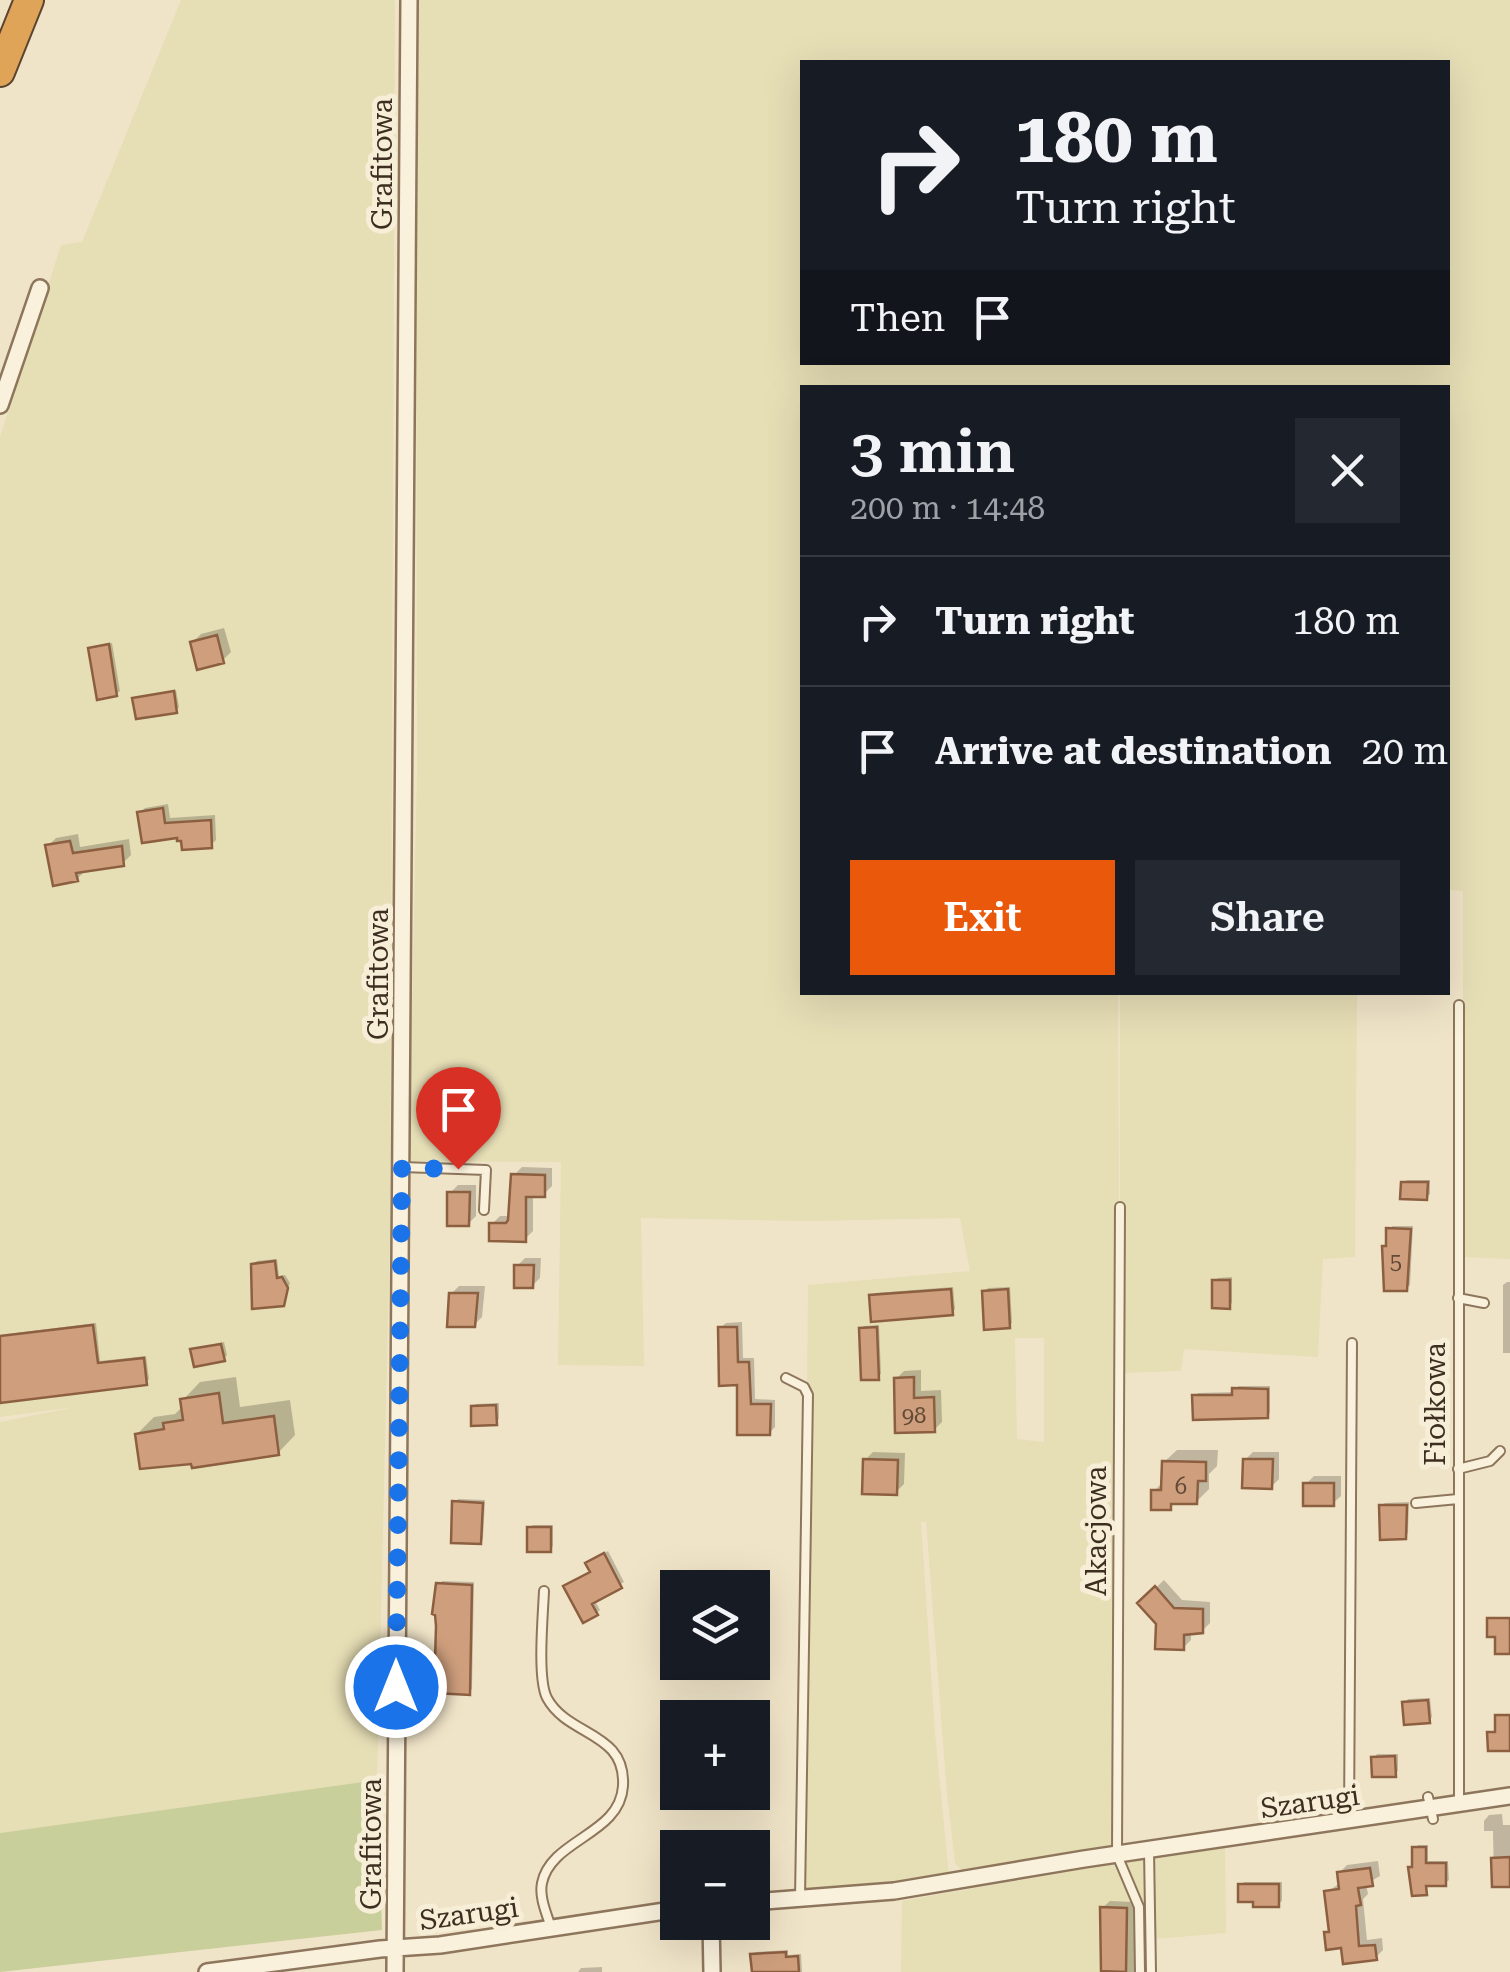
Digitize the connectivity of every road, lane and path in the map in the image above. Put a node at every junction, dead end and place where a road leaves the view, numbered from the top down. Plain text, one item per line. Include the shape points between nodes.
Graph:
1 (28, 0) edge
2 (408, 0) edge
3 (0, 72) edge
4 (40, 288) dead end
5 (0, 406) edge
6 (1459, 1005) dead end
7 (402, 1168) junction
8 (1120, 1207) dead end
9 (484, 1210) dead end
10 (1458, 1298) junction
11 (1484, 1303) dead end
12 (1352, 1343) dead end
13 (786, 1378) dead end
14 (1500, 1451) dead end
15 (1458, 1468) junction
16 (1458, 1499) junction
17 (1416, 1503) dead end
18 (544, 1591) dead end
19 (1510, 1796) edge
20 (1458, 1802) junction
21 (1358, 1817) junction
22 (1149, 1850) junction
23 (1117, 1855) junction
24 (800, 1898) junction
25 (770, 1900) edge
26 (660, 1912) edge
27 (551, 1928) junction
28 (711, 1940) edge
29 (395, 1948) junction
30 (206, 1972) edge
31 (395, 1972) edge
32 (712, 1972) edge
33 (1140, 1972) edge
34 (1151, 1972) edge

1 - 3 highway
2 - 7 street, Grafitowa
4 - 5 street
6 - 10 lane, Fiołkowa
7 - 9 lane via 486,1170
7 - 29 street, Grafitowa
8 - 23 lane, Akacjowa
10 - 11 lane
10 - 15 lane, Fiołkowa
12 - 21 lane
13 - 24 lane via 808,1395
14 - 15 lane via 1490,1461
15 - 16 lane, Fiołkowa
16 - 17 lane
16 - 20 lane, Fiołkowa
18 - 27 lane via 546,1697 616,1753 623,1772 615,1811 546,1871 541,1896
19 - 20 street, Szarugi
20 - 21 street, Szarugi
21 - 22 street, Szarugi
22 - 23 street, Szarugi
22 - 34 lane
23 - 24 street, Szarugi via 894,1891
23 - 33 lane via 1140,1907
24 - 25 street, Szarugi
26 - 27 street, Szarugi
27 - 29 street, Szarugi
28 - 32 street
29 - 30 street, Szarugi
29 - 31 street, Grafitowa

